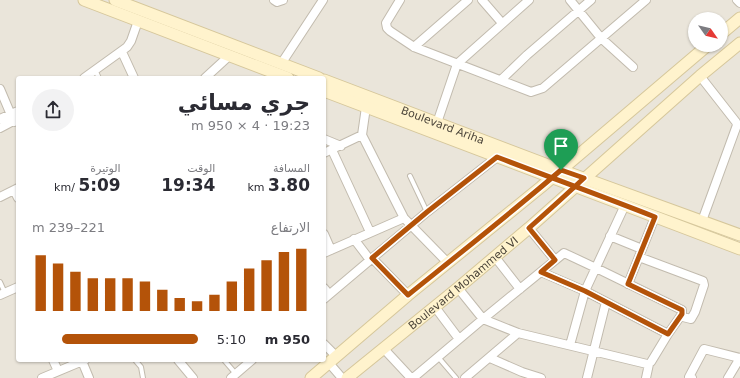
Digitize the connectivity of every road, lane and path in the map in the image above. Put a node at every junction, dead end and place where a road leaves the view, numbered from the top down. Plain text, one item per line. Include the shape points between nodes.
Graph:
1 (84, 0) edge
2 (115, 0) edge
3 (274, 0) edge
4 (283, 0) edge
5 (322, 0) edge
6 (400, 0) edge
7 (468, 0) edge
8 (482, 0) edge
9 (529, 0) edge
10 (570, 0) edge
11 (591, 0) edge
12 (646, 0) edge
13 (738, 0) edge
14 (740, 3) edge
15 (579, 10) junction
16 (739, 20) edge
17 (138, 21) junction
18 (502, 23) junction
19 (728, 29) edge
20 (601, 38) junction
21 (740, 43) edge
22 (414, 47) junction
23 (122, 52) junction
24 (700, 52) edge
25 (229, 56) junction
26 (282, 64) junction
27 (457, 64) junction
28 (633, 67) dead end
29 (95, 70) junction
30 (87, 76) edge
31 (98, 76) edge
32 (133, 76) edge
33 (207, 76) edge
34 (283, 76) edge
35 (314, 76) edge
36 (700, 76) junction
37 (501, 80) junction
38 (326, 81) edge
39 (0, 89) edge
40 (326, 93) edge
41 (366, 107) junction
42 (16, 115) edge
43 (0, 119) edge
44 (437, 123) junction
45 (0, 128) edge
46 (362, 135) junction
47 (737, 137) edge
48 (326, 140) edge
49 (341, 146) junction
50 (332, 150) junction
51 (326, 152) edge
52 (497, 157) junction
53 (561, 170) junction
54 (410, 176) dead end
55 (552, 178) junction
56 (584, 178) junction
57 (575, 187) junction
58 (16, 189) edge
59 (0, 196) edge
60 (625, 205) junction
61 (427, 212) junction
62 (655, 217) junction
63 (404, 218) junction
64 (702, 221) junction
65 (411, 225) junction
66 (529, 228) junction
67 (370, 232) junction
68 (740, 235) edge
69 (610, 236) junction
70 (354, 240) junction
71 (740, 249) edge
72 (327, 252) edge
73 (640, 253) junction
74 (495, 257) junction
75 (371, 259) junction
76 (555, 260) junction
77 (448, 263) junction
78 (596, 268) junction
79 (541, 272) junction
80 (0, 282) edge
81 (628, 284) junction
82 (16, 288) edge
83 (458, 288) junction
84 (520, 289) junction
85 (585, 291) junction
86 (2, 294) edge
87 (326, 294) edge
88 (408, 295) junction
89 (606, 302) junction
90 (434, 307) junction
91 (682, 314) junction
92 (483, 319) junction
93 (518, 333) junction
94 (668, 334) junction
95 (459, 339) junction
96 (570, 345) junction
97 (326, 348) edge
98 (384, 348) junction
99 (595, 351) junction
100 (438, 357) junction
101 (490, 358) junction
102 (740, 358) edge
103 (332, 360) junction
104 (54, 362) edge
105 (80, 362) edge
106 (83, 362) edge
107 (137, 362) edge
108 (180, 362) edge
109 (225, 362) edge
110 (250, 362) edge
111 (649, 364) junction
112 (58, 370) junction
113 (523, 375) edge
114 (233, 376) edge
115 (42, 378) edge
116 (89, 378) edge
117 (143, 378) edge
118 (193, 378) edge
119 (311, 378) edge
120 (342, 378) edge
121 (347, 378) edge
122 (412, 378) edge
123 (456, 378) edge
124 (465, 378) edge
125 (541, 378) edge
126 (587, 378) edge
127 (646, 378) edge
128 (692, 378) edge
129 (728, 378) edge

1 - 17 street
2 - 26 street
3 - 4 street
5 - 26 street
6 - 22 street via 386,23 387,28
7 - 22 street
8 - 18 street
9 - 18 street
10 - 15 street
11 - 15 street
12 - 20 street
13 - 14 street
15 - 20 street
15 - 37 street
16 - 19 street
17 - 23 street via 131,41
17 - 25 street
18 - 27 street
20 - 28 street
20 - 37 street via 543,88 531,92
21 - 36 street, Boulevard Mohammed VI
22 - 27 street
23 - 29 street
23 - 32 street
24 - 53 street
25 - 33 street
25 - 34 street
26 - 35 street
27 - 37 street
27 - 44 street
29 - 30 street
29 - 31 lane
36 - 47 street via 736,122
36 - 56 street, Boulevard Mohammed VI
38 - 44 street, Boulevard Ariha
39 - 42 street
40 - 41 street, Boulevard Ariha
41 - 46 street
41 - 52 street, Boulevard Ariha
42 - 43 street
42 - 45 street
44 - 53 street, Boulevard Ariha
46 - 49 street
46 - 63 street
47 - 64 street
48 - 49 street
49 - 50 street
50 - 51 street
50 - 67 street
52 - 55 street, Boulevard Ariha
52 - 61 street
53 - 55 street
53 - 56 street, Boulevard Ariha
54 - 61 lane
55 - 57 street, Boulevard Ariha
55 - 77 street
56 - 57 street, Boulevard Mohammed VI
56 - 64 street, Boulevard Ariha
57 - 60 street, Boulevard Ariha
57 - 66 street, Boulevard Mohammed VI
58 - 59 street
60 - 62 street, Boulevard Ariha
60 - 69 street
61 - 65 street
62 - 71 street, Boulevard Ariha
62 - 73 street
63 - 65 street
63 - 67 street
64 - 68 street, Boulevard Ariha
65 - 75 street
65 - 77 street
66 - 74 street, Boulevard Mohammed VI
66 - 76 street
67 - 70 street
69 - 73 street
69 - 78 street
70 - 72 street
70 - 75 street
73 - 81 street
73 - 91 street via 703,281 704,285 691,319 683,317
74 - 83 street, Boulevard Mohammed VI
74 - 84 street
75 - 87 street
75 - 88 street
76 - 78 street via 564,254
76 - 79 street
77 - 88 street
78 - 81 street
78 - 85 street
79 - 84 street
79 - 85 street
80 - 86 lane
81 - 91 street via 682,310
82 - 86 street
83 - 90 street, Boulevard Mohammed VI
83 - 92 street
84 - 92 street
85 - 89 street
85 - 96 street
88 - 103 street
89 - 94 street
89 - 99 street
90 - 95 street
90 - 98 street, Boulevard Mohammed VI
91 - 94 street
92 - 93 street
92 - 95 street
93 - 96 street
93 - 101 street
94 - 111 street
95 - 100 street
96 - 99 street
97 - 103 street
98 - 121 street, Boulevard Mohammed VI
98 - 122 street
99 - 111 street
99 - 126 street
100 - 122 street
100 - 123 lane
101 - 113 street
101 - 124 street
102 - 128 street via 704,349 689,377
102 - 129 street
103 - 119 street
103 - 120 street
104 - 112 street
105 - 112 street
106 - 116 street
107 - 117 lane via 141,367
108 - 118 street
109 - 114 lane
110 - 114 street
111 - 127 street
112 - 115 street
113 - 125 street

